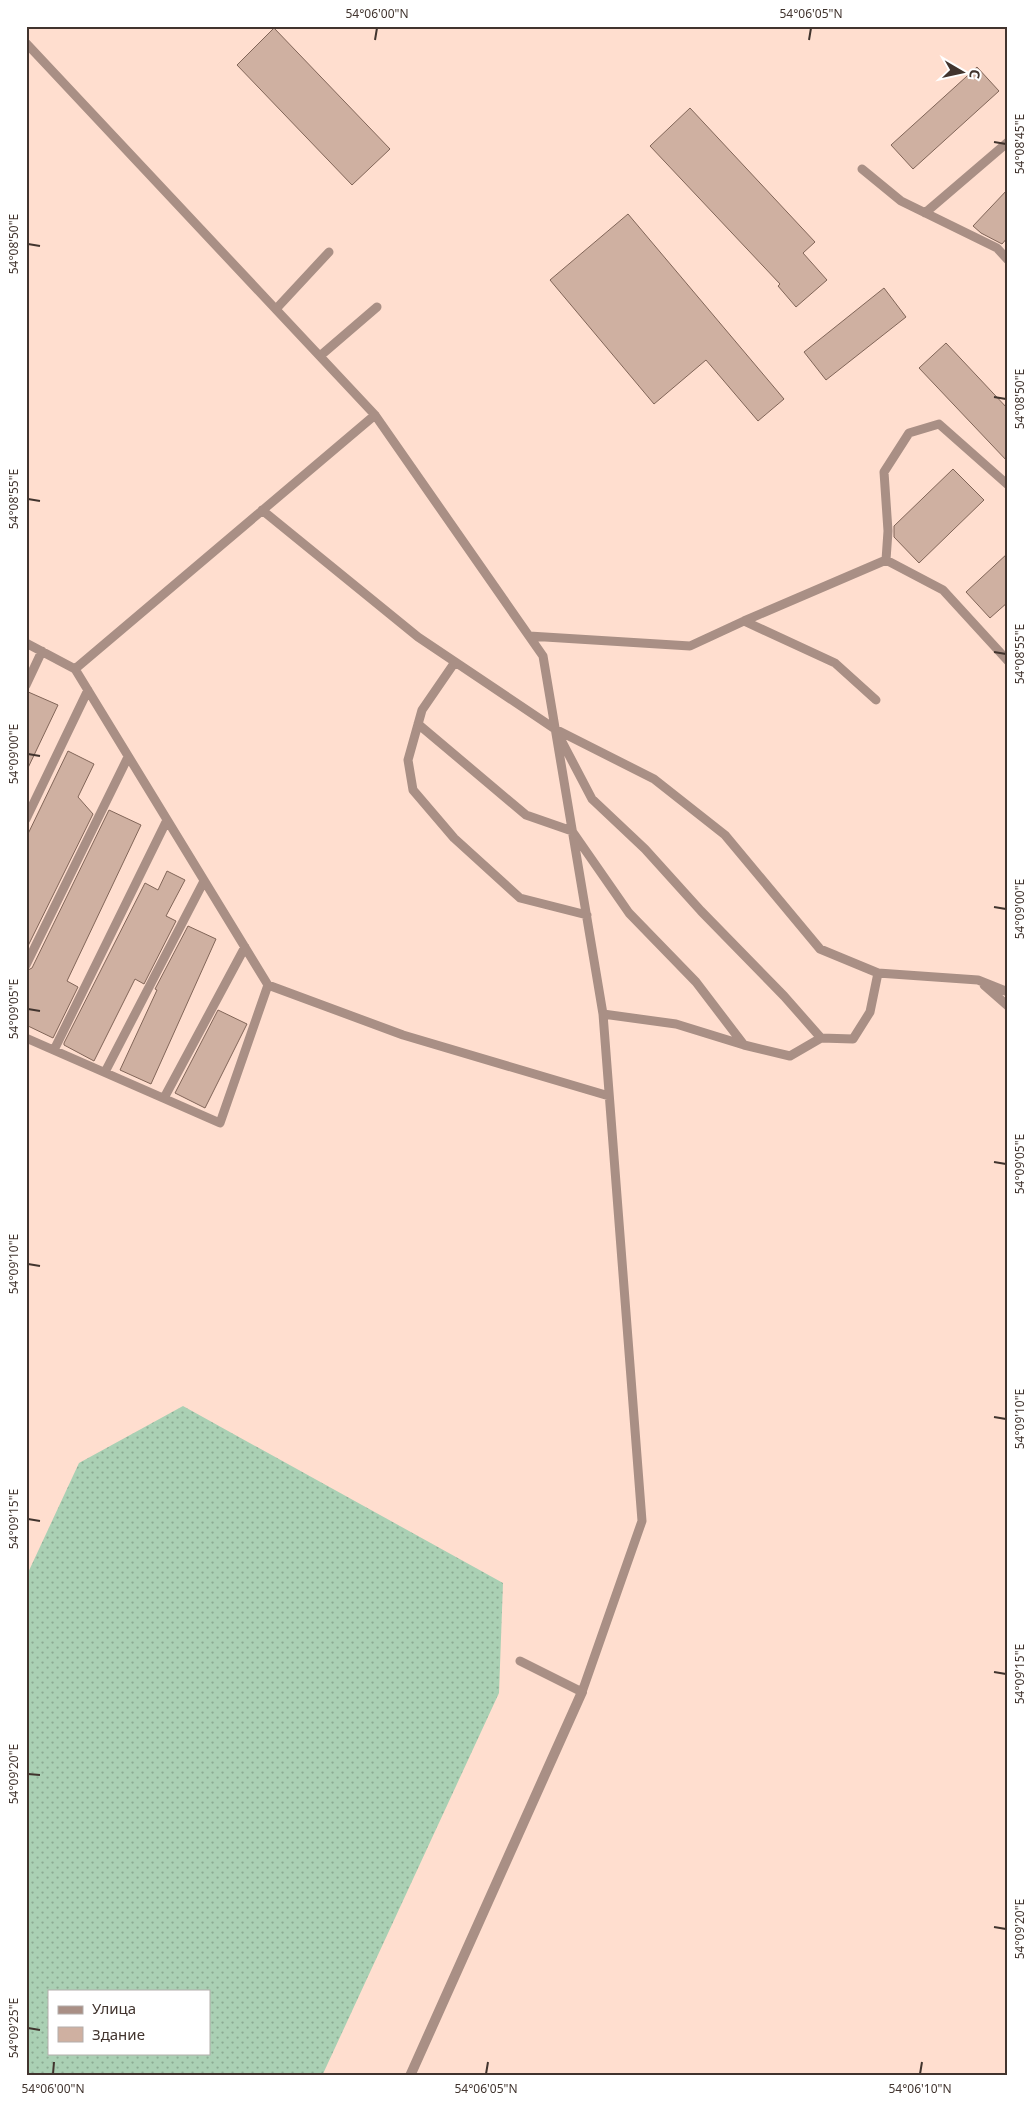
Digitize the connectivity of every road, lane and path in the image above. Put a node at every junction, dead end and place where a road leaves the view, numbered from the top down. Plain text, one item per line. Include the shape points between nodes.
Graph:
1 (26, 43) edge
2 (1008, 142) edge
3 (862, 169) dead end
4 (925, 213) junction
5 (329, 252) dead end
6 (1008, 260) edge
7 (377, 307) dead end
8 (276, 309) junction
9 (320, 356) junction
10 (375, 415) junction
11 (1008, 485) edge
12 (262, 510) junction
13 (886, 560) junction
14 (744, 620) junction
15 (529, 636) junction
16 (26, 643) edge
17 (42, 651) junction
18 (1008, 661) edge
19 (455, 662) junction
20 (75, 669) junction
21 (26, 685) edge
22 (88, 690) junction
23 (876, 700) dead end
24 (418, 724) junction
25 (555, 729) junction
26 (128, 757) junction
27 (26, 820) edge
28 (167, 820) junction
29 (572, 831) junction
30 (204, 881) junction
31 (586, 915) junction
32 (244, 947) junction
33 (26, 965) edge
34 (878, 973) junction
35 (978, 980) junction
36 (268, 985) junction
37 (1008, 992) edge
38 (1008, 1006) edge
39 (603, 1014) junction
40 (26, 1038) edge
41 (821, 1038) junction
42 (744, 1045) junction
43 (54, 1050) junction
44 (105, 1072) junction
45 (609, 1096) junction
46 (164, 1098) junction
47 (520, 1661) dead end
48 (582, 1692) junction
49 (410, 2076) edge

1 - 8 lane
2 - 4 lane
3 - 4 lane via 901,201
4 - 6 lane via 997,248
5 - 8 lane
7 - 9 lane
8 - 9 lane
9 - 10 lane
10 - 12 lane
10 - 15 lane
11 - 13 lane via 939,424 909,433 884,472 888,531
12 - 19 lane via 418,637
12 - 20 lane
13 - 14 lane
13 - 18 lane via 943,590
14 - 15 lane via 690,646
14 - 23 lane via 835,663
15 - 25 lane via 543,656
16 - 17 lane
17 - 20 lane
17 - 21 lane
19 - 24 lane via 422,710
19 - 25 lane
20 - 22 lane
22 - 26 lane
22 - 27 lane
24 - 29 lane via 526,815
24 - 31 lane via 408,760 413,790 454,838 520,898
25 - 29 lane
25 - 34 lane via 654,779 725,835 820,949
25 - 41 lane via 592,799 645,849
26 - 28 lane
26 - 33 lane
28 - 30 lane
28 - 43 lane
29 - 31 lane
29 - 42 lane via 629,913 696,982
30 - 32 lane
30 - 44 lane
31 - 39 lane
32 - 36 lane
32 - 46 lane
34 - 35 lane
34 - 41 lane via 870,1012 853,1039
35 - 37 lane
35 - 38 lane
36 - 45 lane via 403,1035
36 - 46 lane via 220,1122
39 - 42 lane via 676,1024
39 - 45 lane
40 - 43 lane
41 - 42 lane via 790,1056
43 - 44 lane
44 - 46 lane
45 - 48 lane via 642,1521
47 - 48 lane
48 - 49 street

